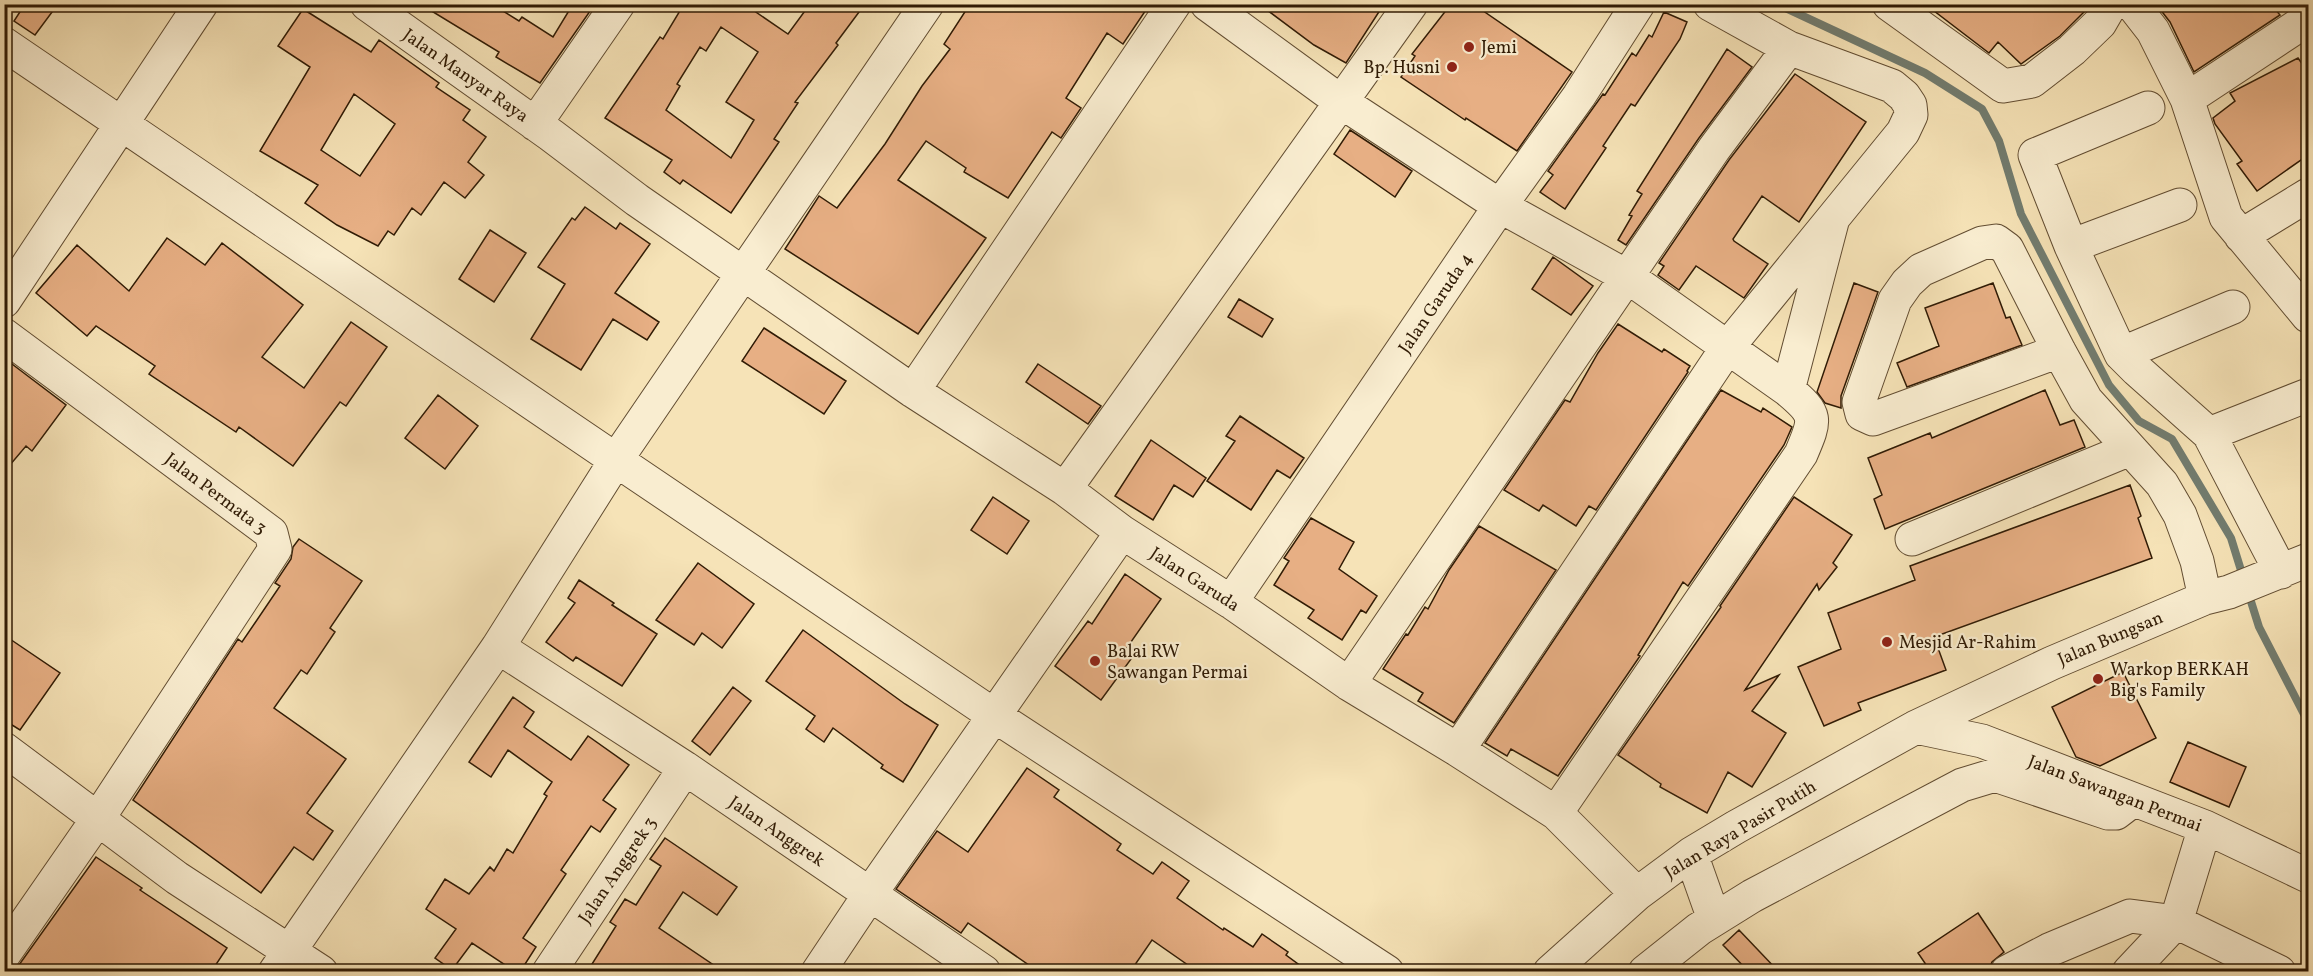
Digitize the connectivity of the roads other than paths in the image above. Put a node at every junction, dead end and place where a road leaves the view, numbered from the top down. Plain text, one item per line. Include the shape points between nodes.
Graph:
1 (201, 4) edge
2 (618, 4) edge
3 (927, 4) edge
4 (1174, 4) edge
5 (1207, 4) edge
6 (1411, 4) edge
7 (1638, 4) edge
8 (1710, 4) edge
9 (1889, 4) edge
10 (2111, 4) edge
11 (2132, 4) edge
12 (380, 8) edge
13 (2308, 19) edge
14 (4, 44) edge
15 (1789, 48) junction
16 (2187, 99) junction
17 (1340, 102) junction
18 (2148, 108) dead end
19 (121, 124) junction
20 (535, 124) junction
21 (2308, 195) edge
22 (2180, 205) dead end
23 (1500, 206) junction
24 (1833, 218) junction
25 (2241, 236) junction
26 (2071, 246) junction
27 (745, 274) junction
28 (1628, 277) junction
29 (4, 301) edge
30 (2233, 307) dead end
31 (2308, 316) edge
32 (4, 335) edge
33 (1726, 348) junction
34 (2059, 351) junction
35 (2121, 354) junction
36 (1788, 390) junction
37 (914, 391) junction
38 (2308, 394) edge
39 (2209, 434) junction
40 (2130, 449) junction
41 (616, 460) junction
42 (1065, 489) junction
43 (1122, 532) junction
44 (1912, 539) dead end
45 (2284, 570) edge
46 (2217, 595) junction
47 (1231, 602) junction
48 (498, 647) junction
49 (1349, 684) junction
50 (995, 716) junction
51 (1916, 727) junction
52 (4, 749) edge
53 (1458, 750) junction
54 (685, 768) junction
55 (2133, 800) junction
56 (1556, 813) junction
57 (98, 820) junction
58 (2205, 828) junction
59 (1691, 854) junction
60 (2308, 876) edge
61 (870, 894) junction
62 (1637, 894) junction
63 (1714, 919) junction
64 (2176, 922) junction
65 (4, 954) edge
66 (282, 962) edge
67 (321, 972) edge
68 (549, 972) edge
69 (818, 972) edge
70 (984, 972) edge
71 (1387, 972) edge
72 (1550, 972) edge
73 (1645, 972) edge
74 (2007, 972) edge
75 (2130, 972) edge
76 (2279, 972) edge

1 - 19 street
2 - 20 street
3 - 27 street
4 - 37 street
5 - 17 street
6 - 17 street
7 - 23 street, Jalan Garuda 4 via 1579,96
8 - 15 street
9 - 10 street via 2003,86 2032,81 2100,23
11 - 16 street via 2153,31
12 - 20 street, Jalan Manyar Raya
13 - 16 street
14 - 19 street
15 - 24 street via 1892,86 1910,105 1911,115 1903,132
15 - 28 street via 1714,149
16 - 25 street via 2226,217
17 - 23 street
17 - 42 street
18 - 26 street via 2036,155
19 - 29 street
19 - 41 street
20 - 27 street, Jalan Manyar Raya
21 - 25 street
22 - 26 street
23 - 28 street
23 - 47 street, Jalan Garuda 4
24 - 33 street
24 - 36 street
25 - 31 street
26 - 35 street
27 - 37 street, Jalan Garuda
27 - 41 street
28 - 33 street
28 - 49 street
30 - 35 street
32 - 57 street, Jalan Permata 3 via 271,533 275,549
33 - 36 street
33 - 53 street
34 - 34 street via 2007,249 1996,241 1982,243 1921,270 1907,283 1895,300 1858,402 1863,414 1873,419
34 - 40 street via 2086,400
35 - 39 street
36 - 56 street via 1809,408 1810,432 1801,454
37 - 42 street, Jalan Garuda
38 - 39 street
39 - 45 street
40 - 44 street
40 - 46 street via 2162,484
41 - 48 street
41 - 50 street
42 - 43 street, Jalan Garuda
43 - 47 street, Jalan Garuda
43 - 50 street
45 - 46 street, Jalan Bungsan
46 - 51 street, Jalan Bungsan via 2052,663
47 - 49 street, Jalan Garuda
48 - 54 street, Jalan Anggrek
48 - 66 street
49 - 53 street, Jalan Garuda
50 - 61 street
50 - 71 street
51 - 55 street, Jalan Sawangan Permai via 1982,741
51 - 59 street, Jalan Raya Pasir Putih
52 - 57 street
53 - 56 street, Jalan Garuda
54 - 61 street, Jalan Anggrek
54 - 68 street, Jalan Anggrek 3
55 - 58 street, Jalan Sawangan Permai
55 - 63 street via 2116,813 2108,813 1987,775
56 - 62 street, Jalan Garuda
57 - 65 street, Jalan Permata 3
57 - 66 street
58 - 60 street, Jalan Sawangan Permai
58 - 64 street
59 - 62 street, Jalan Raya Pasir Putih
59 - 63 street
61 - 69 street
61 - 70 street, Jalan Anggrek
62 - 72 street, Jalan Raya Pasir Putih
63 - 73 street
64 - 74 street via 2130,916
64 - 75 street
64 - 76 street
66 - 67 street

